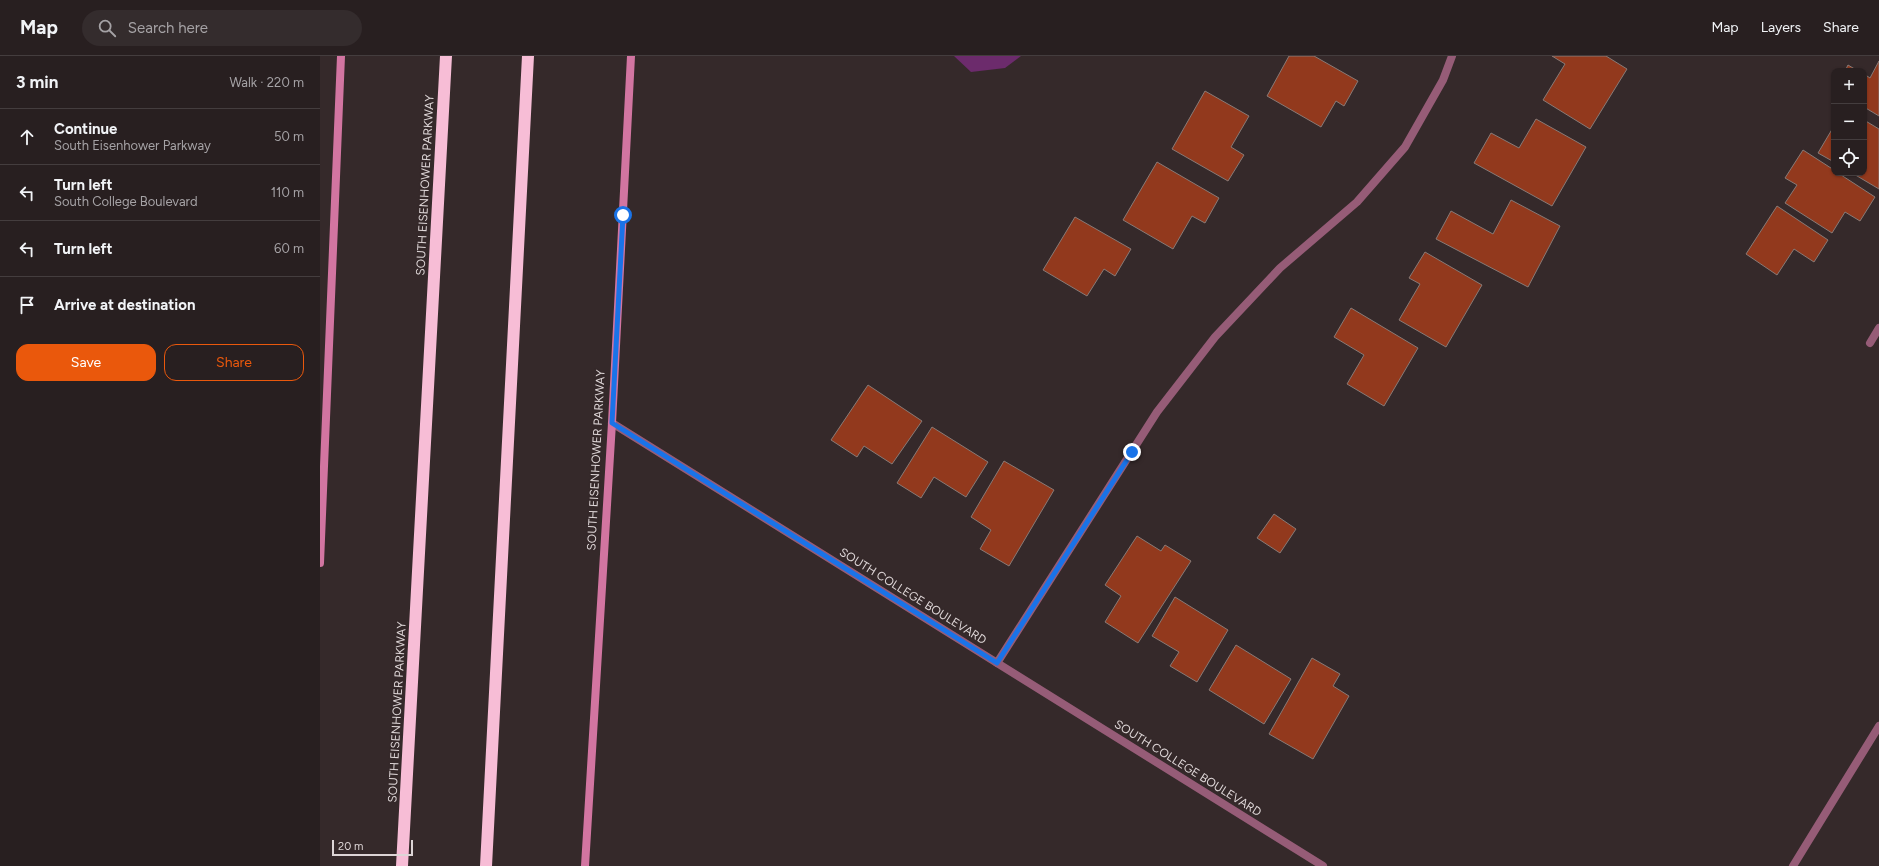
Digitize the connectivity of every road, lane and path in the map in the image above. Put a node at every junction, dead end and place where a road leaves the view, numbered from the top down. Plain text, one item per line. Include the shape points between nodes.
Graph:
1 (341, 56) edge
2 (446, 56) edge
3 (528, 56) edge
4 (631, 56) edge
5 (1452, 56) edge
6 (1879, 328) edge
7 (1870, 343) dead end
8 (612, 423) junction
9 (320, 563) edge
10 (997, 663) junction
11 (1879, 726) edge
12 (402, 866) edge
13 (486, 866) edge
14 (585, 866) edge
15 (1323, 866) edge
16 (1793, 866) edge

1 - 9 street
2 - 12 highway, SOUTH EISENHOWER PARKWAY
3 - 13 highway
4 - 8 street, SOUTH EISENHOWER PARKWAY
5 - 10 street via 1443,80 1404,147 1357,202 1280,268 1215,337 1157,412
6 - 7 street
8 - 10 street, SOUTH COLLEGE BOULEVARD
8 - 14 street, SOUTH EISENHOWER PARKWAY
10 - 15 street, SOUTH COLLEGE BOULEVARD
11 - 16 street

